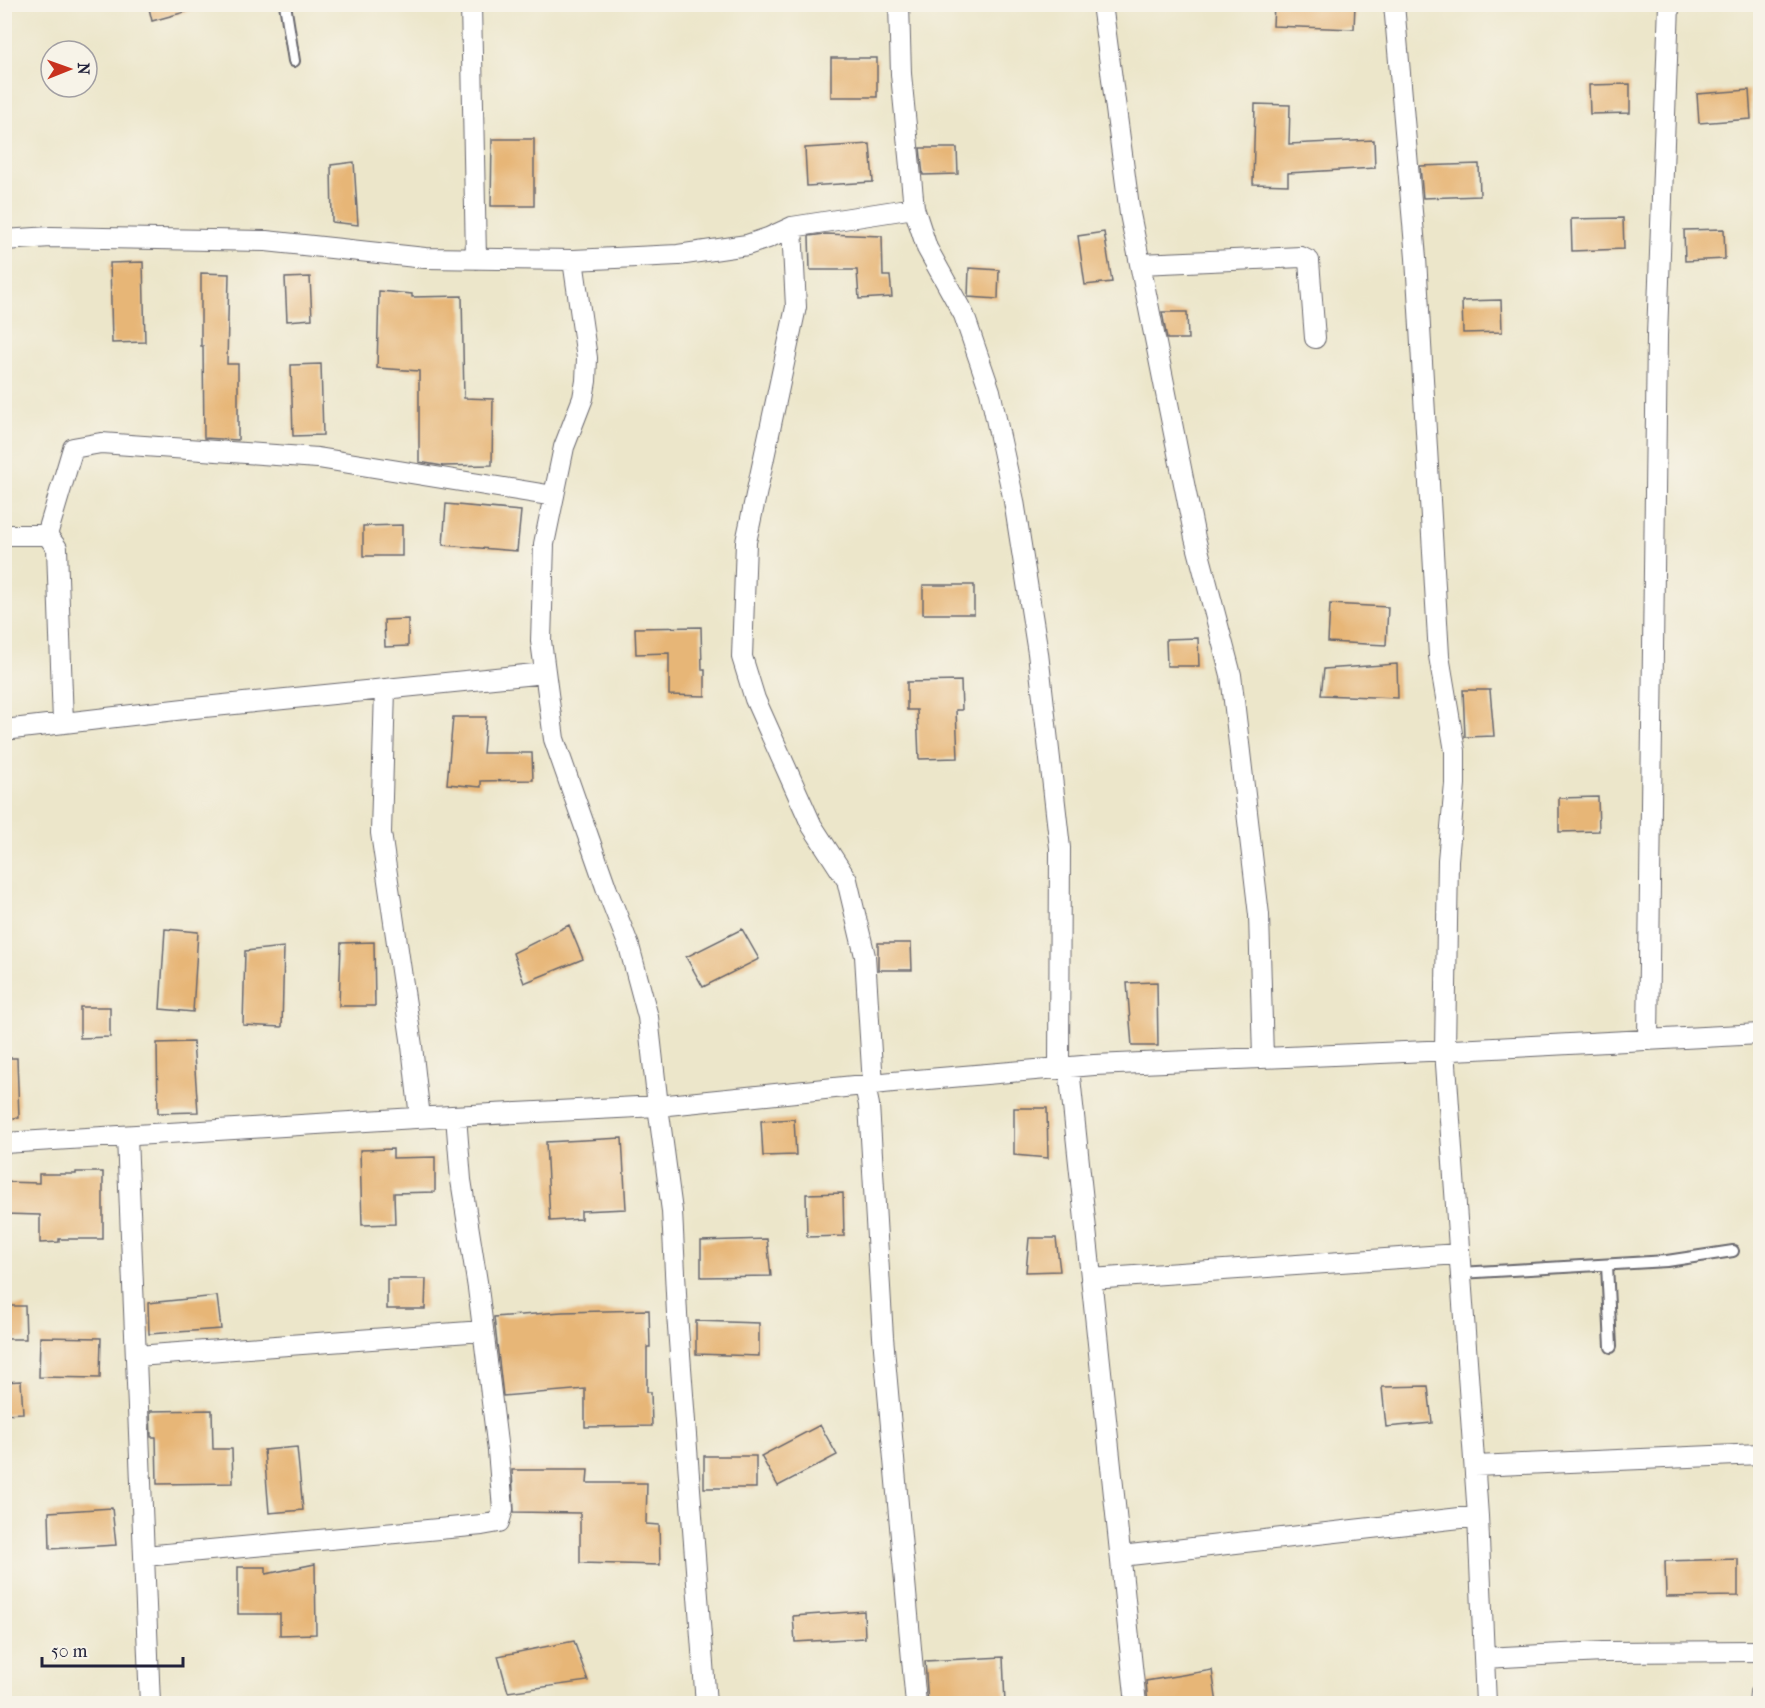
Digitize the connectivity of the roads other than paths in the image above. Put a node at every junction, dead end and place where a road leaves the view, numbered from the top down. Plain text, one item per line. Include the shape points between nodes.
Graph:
1 (285, 4) edge
2 (471, 4) edge
3 (899, 4) edge
4 (1102, 4) edge
5 (1394, 4) edge
6 (1669, 4) edge
7 (294, 61) dead end
8 (914, 207) junction
9 (792, 227) junction
10 (4, 240) edge
11 (476, 259) junction
12 (573, 260) junction
13 (1140, 264) junction
14 (1315, 338) dead end
15 (554, 496) junction
16 (4, 535) edge
17 (47, 535) junction
18 (545, 673) junction
19 (385, 689) junction
20 (63, 723) junction
21 (4, 730) edge
22 (1761, 1034) edge
23 (1648, 1040) junction
24 (1445, 1050) junction
25 (1263, 1058) junction
26 (1064, 1069) junction
27 (869, 1086) junction
28 (658, 1106) junction
29 (456, 1116) junction
30 (420, 1118) junction
31 (127, 1137) junction
32 (4, 1143) edge
33 (1733, 1251) dead end
34 (1459, 1263) junction
35 (1607, 1265) junction
36 (1092, 1280) junction
37 (483, 1331) junction
38 (1611, 1347) dead end
39 (137, 1356) junction
40 (1761, 1455) edge
41 (1474, 1466) junction
42 (1478, 1516) junction
43 (145, 1556) junction
44 (1120, 1556) junction
45 (1761, 1651) edge
46 (1484, 1658) junction
47 (1761, 1693) edge
48 (150, 1704) edge
49 (706, 1704) edge
50 (916, 1704) edge
51 (1136, 1704) edge
52 (1486, 1704) edge
53 (1759, 1704) edge

1 - 7 lane
2 - 11 street
3 - 8 street via 901,74
4 - 13 street
5 - 24 street via 1416,258 1439,656 1455,751 1448,860
6 - 23 street via 1657,336
8 - 9 street
8 - 26 street via 927,248 964,315 990,391 1014,501 1038,653 1060,848
9 - 12 street via 747,245 690,254
9 - 27 street via 795,307 746,542 742,657 755,699 812,826 847,880 865,956
10 - 11 street via 51,237 266,241 425,258
11 - 12 street
12 - 15 street via 587,358 586,381 564,447
13 - 14 street via 1301,257 1309,261
13 - 25 street via 1195,538 1231,675 1259,915
15 - 17 street via 318,458 101,443 73,448
15 - 18 street via 544,544 541,641
16 - 17 street
17 - 20 street via 57,548
18 - 19 street
18 - 28 street via 554,739 629,946 648,1017
19 - 20 street
19 - 30 street via 381,833
20 - 21 street
22 - 23 street
23 - 24 street
24 - 25 street
24 - 34 street
25 - 26 street
26 - 27 street
26 - 36 street
27 - 28 street
27 - 50 street via 883,1337
28 - 29 street
28 - 49 street via 672,1211
29 - 30 street
29 - 37 street via 461,1180
30 - 31 street
31 - 32 street
31 - 39 street
33 - 35 lane
34 - 35 lane
34 - 36 street
34 - 41 street
35 - 38 lane
36 - 44 street
37 - 39 street
37 - 43 street via 503,1509 499,1522
39 - 43 street
40 - 41 street
41 - 42 street
42 - 44 street
42 - 46 street
43 - 48 street
44 - 51 street
45 - 46 street
46 - 52 street
47 - 53 street

